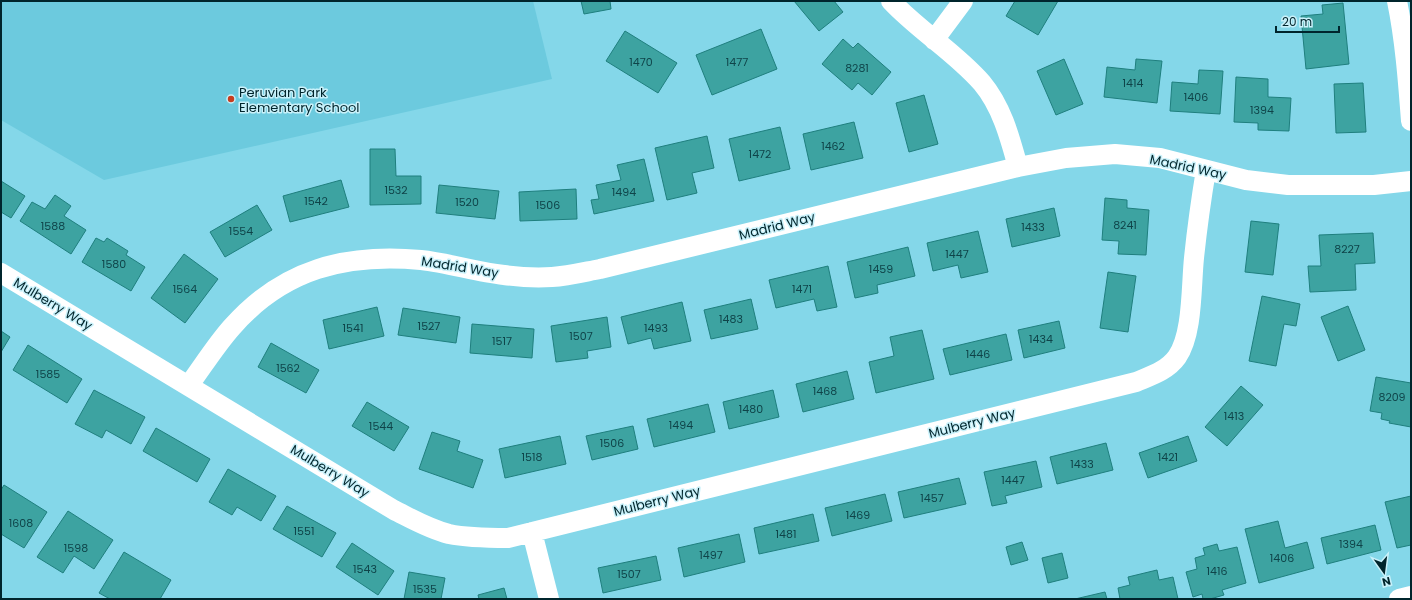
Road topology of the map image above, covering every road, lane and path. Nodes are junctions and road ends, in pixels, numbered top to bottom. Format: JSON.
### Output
{"nodes":[{"id":1,"x":891,"y":1,"type":"edge"},
{"id":2,"x":963,"y":1,"type":"edge"},
{"id":3,"x":1397,"y":1,"type":"edge"},
{"id":4,"x":934,"y":40,"type":"junction"},
{"id":5,"x":1411,"y":121,"type":"edge"},
{"id":6,"x":1018,"y":167,"type":"junction"},
{"id":7,"x":1206,"y":170,"type":"junction"},
{"id":8,"x":1411,"y":181,"type":"edge"},
{"id":9,"x":1,"y":273,"type":"edge"},
{"id":10,"x":189,"y":385,"type":"junction"},
{"id":11,"x":532,"y":532,"type":"junction"},
{"id":12,"x":1411,"y":596,"type":"edge"},
{"id":13,"x":549,"y":599,"type":"edge"},
{"id":14,"x":1399,"y":599,"type":"edge"}],
"edges":[{"from":1,"to":4,"type":"street"},
{"from":2,"to":4,"type":"street"},
{"from":3,"to":5,"type":"street"},
{"from":4,"to":6,"type":"street"},
{"from":6,"to":7,"type":"street","name":"Madrid Way"},
{"from":6,"to":10,"type":"street","name":"Madrid Way"},
{"from":7,"to":8,"type":"street","name":"Madrid Way"},
{"from":7,"to":11,"type":"street","name":"Mulberry Way"},
{"from":9,"to":10,"type":"street","name":"Mulberry Way"},
{"from":10,"to":11,"type":"street","name":"Mulberry Way"},
{"from":11,"to":13,"type":"street"},
{"from":12,"to":14,"type":"street"}]}
